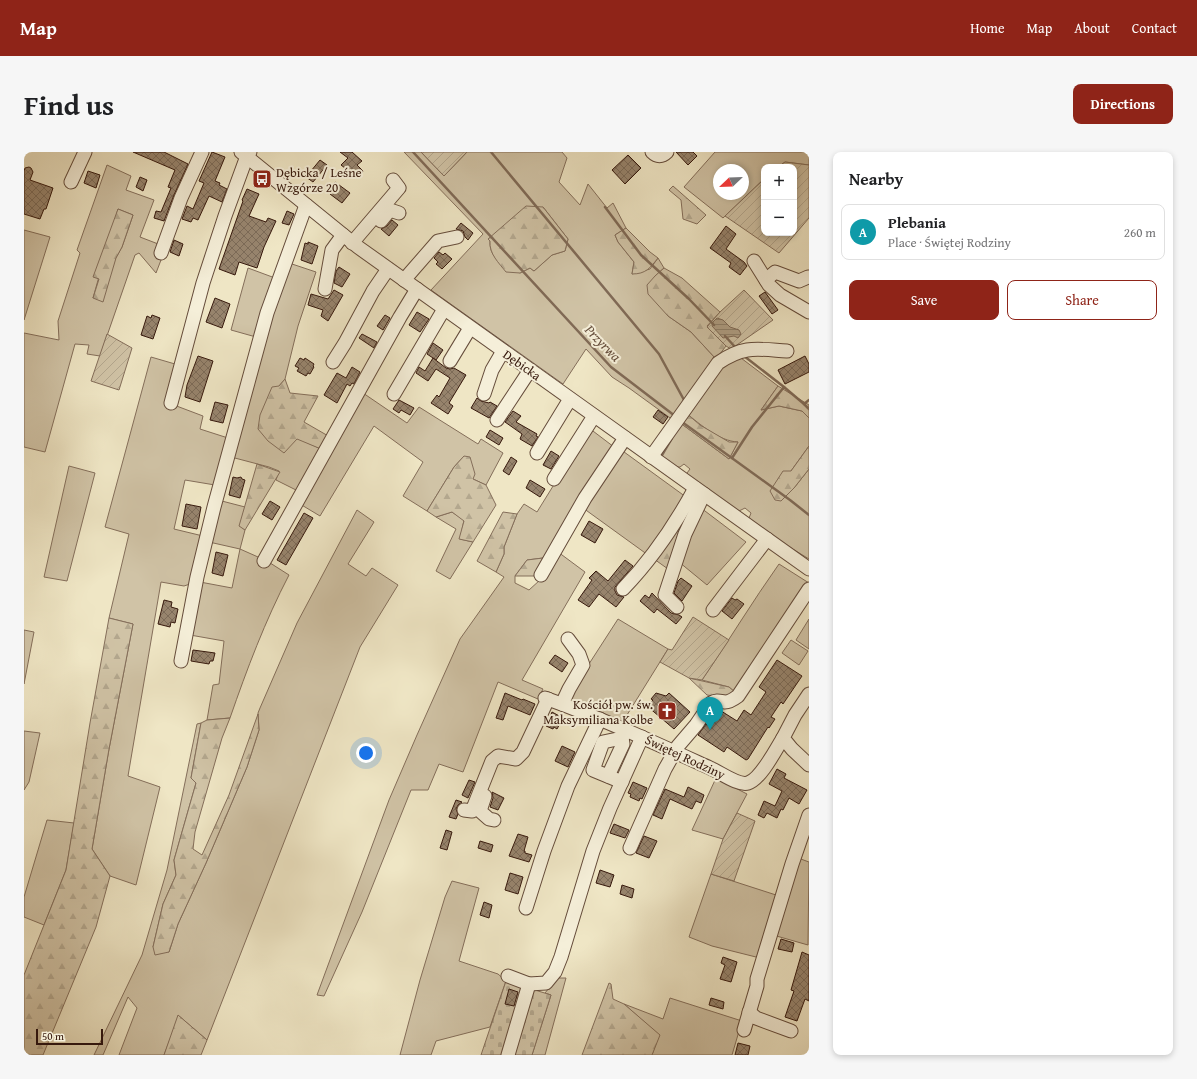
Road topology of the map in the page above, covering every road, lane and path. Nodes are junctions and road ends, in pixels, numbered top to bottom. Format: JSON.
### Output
{"nodes":[{"id":1,"x":84,"y":152,"type":"edge"},
{"id":2,"x":202,"y":152,"type":"edge"},
{"id":3,"x":652,"y":152,"type":"edge"},
{"id":4,"x":667,"y":152,"type":"edge"},
{"id":5,"x":246,"y":153,"type":"edge"},
{"id":6,"x":393,"y":180,"type":"dead end"},
{"id":7,"x":71,"y":182,"type":"dead end"},
{"id":8,"x":306,"y":205,"type":"junction"},
{"id":9,"x":399,"y":213,"type":"dead end"},
{"id":10,"x":457,"y":237,"type":"dead end"},
{"id":11,"x":351,"y":242,"type":"junction"},
{"id":12,"x":161,"y":253,"type":"dead end"},
{"id":13,"x":754,"y":261,"type":"dead end"},
{"id":14,"x":388,"y":269,"type":"junction"},
{"id":15,"x":808,"y":277,"type":"edge"},
{"id":16,"x":404,"y":280,"type":"junction"},
{"id":17,"x":766,"y":280,"type":"junction"},
{"id":18,"x":325,"y":289,"type":"dead end"},
{"id":19,"x":416,"y":289,"type":"junction"},
{"id":20,"x":444,"y":309,"type":"junction"},
{"id":21,"x":809,"y":312,"type":"edge"},
{"id":22,"x":470,"y":328,"type":"junction"},
{"id":23,"x":503,"y":351,"type":"junction"},
{"id":24,"x":787,"y":351,"type":"dead end"},
{"id":25,"x":450,"y":361,"type":"dead end"},
{"id":26,"x":333,"y":362,"type":"dead end"},
{"id":27,"x":530,"y":370,"type":"junction"},
{"id":28,"x":394,"y":394,"type":"dead end"},
{"id":29,"x":484,"y":394,"type":"dead end"},
{"id":30,"x":570,"y":399,"type":"junction"},
{"id":31,"x":171,"y":403,"type":"dead end"},
{"id":32,"x":594,"y":416,"type":"junction"},
{"id":33,"x":497,"y":420,"type":"dead end"},
{"id":34,"x":625,"y":438,"type":"junction"},
{"id":35,"x":537,"y":453,"type":"dead end"},
{"id":36,"x":651,"y":457,"type":"junction"},
{"id":37,"x":554,"y":479,"type":"dead end"},
{"id":38,"x":699,"y":491,"type":"junction"},
{"id":39,"x":767,"y":539,"type":"junction"},
{"id":40,"x":264,"y":561,"type":"dead end"},
{"id":41,"x":809,"y":569,"type":"edge"},
{"id":42,"x":541,"y":575,"type":"dead end"},
{"id":43,"x":623,"y":589,"type":"dead end"},
{"id":44,"x":809,"y":589,"type":"edge"},
{"id":45,"x":677,"y":607,"type":"dead end"},
{"id":46,"x":713,"y":610,"type":"dead end"},
{"id":47,"x":568,"y":639,"type":"dead end"},
{"id":48,"x":181,"y":661,"type":"dead end"},
{"id":49,"x":809,"y":694,"type":"edge"},
{"id":50,"x":562,"y":704,"type":"junction"},
{"id":51,"x":600,"y":719,"type":"junction"},
{"id":52,"x":624,"y":734,"type":"junction"},
{"id":53,"x":642,"y":736,"type":"junction"},
{"id":54,"x":783,"y":738,"type":"junction"},
{"id":55,"x":675,"y":752,"type":"junction"},
{"id":56,"x":502,"y":757,"type":"junction"},
{"id":57,"x":809,"y":765,"type":"edge"},
{"id":58,"x":608,"y":776,"type":"junction"},
{"id":59,"x":622,"y":782,"type":"junction"},
{"id":60,"x":464,"y":810,"type":"dead end"},
{"id":61,"x":809,"y":815,"type":"edge"},
{"id":62,"x":494,"y":820,"type":"dead end"},
{"id":63,"x":630,"y":848,"type":"dead end"},
{"id":64,"x":526,"y":908,"type":"dead end"},
{"id":65,"x":508,"y":976,"type":"dead end"},
{"id":66,"x":529,"y":984,"type":"junction"},
{"id":67,"x":749,"y":1012,"type":"junction"},
{"id":68,"x":744,"y":1030,"type":"dead end"},
{"id":69,"x":791,"y":1031,"type":"dead end"},
{"id":70,"x":508,"y":1055,"type":"edge"}],
"edges":[{"from":1,"to":7,"type":"street"},
{"from":2,"to":12,"type":"street"},
{"from":3,"to":4,"type":"street"},
{"from":5,"to":8,"type":"street","name":"Dębicka"},
{"from":5,"to":31,"type":"street"},
{"from":6,"to":11,"type":"street"},
{"from":8,"to":11,"type":"street","name":"Dębicka"},
{"from":8,"to":48,"type":"street"},
{"from":9,"to":11,"type":"street"},
{"from":10,"to":16,"type":"street"},
{"from":11,"to":14,"type":"street","name":"Dębicka"},
{"from":11,"to":18,"type":"street"},
{"from":13,"to":17,"type":"street"},
{"from":14,"to":16,"type":"street","name":"Dębicka"},
{"from":14,"to":26,"type":"street"},
{"from":15,"to":17,"type":"street"},
{"from":16,"to":19,"type":"street","name":"Dębicka"},
{"from":17,"to":21,"type":"street"},
{"from":19,"to":20,"type":"street","name":"Dębicka"},
{"from":19,"to":40,"type":"street"},
{"from":20,"to":22,"type":"street","name":"Dębicka"},
{"from":20,"to":28,"type":"street"},
{"from":22,"to":23,"type":"street","name":"Dębicka"},
{"from":22,"to":25,"type":"street"},
{"from":23,"to":27,"type":"street","name":"Dębicka"},
{"from":23,"to":29,"type":"street"},
{"from":24,"to":36,"type":"street"},
{"from":27,"to":30,"type":"street","name":"Dębicka"},
{"from":27,"to":33,"type":"street"},
{"from":30,"to":32,"type":"street","name":"Dębicka"},
{"from":30,"to":35,"type":"street"},
{"from":32,"to":34,"type":"street","name":"Dębicka"},
{"from":32,"to":37,"type":"street"},
{"from":34,"to":36,"type":"street","name":"Dębicka"},
{"from":34,"to":42,"type":"street"},
{"from":36,"to":38,"type":"street","name":"Dębicka"},
{"from":38,"to":39,"type":"street","name":"Dębicka"},
{"from":38,"to":43,"type":"street"},
{"from":38,"to":45,"type":"street"},
{"from":39,"to":41,"type":"street","name":"Dębicka"},
{"from":39,"to":46,"type":"street"},
{"from":44,"to":55,"type":"street"},
{"from":47,"to":50,"type":"street"},
{"from":49,"to":54,"type":"street","name":"Świętej Rodziny"},
{"from":50,"to":51,"type":"street","name":"Świętej Rodziny"},
{"from":50,"to":56,"type":"street","name":"Świętej Rodziny"},
{"from":51,"to":52,"type":"street","name":"Świętej Rodziny"},
{"from":51,"to":64,"type":"street"},
{"from":52,"to":53,"type":"street","name":"Świętej Rodziny"},
{"from":52,"to":58,"type":"street"},
{"from":52,"to":58,"type":"street"},
{"from":53,"to":55,"type":"street","name":"Świętej Rodziny"},
{"from":53,"to":59,"type":"street"},
{"from":54,"to":55,"type":"street","name":"Świętej Rodziny"},
{"from":54,"to":57,"type":"street"},
{"from":55,"to":63,"type":"street"},
{"from":56,"to":60,"type":"street"},
{"from":56,"to":62,"type":"street"},
{"from":58,"to":59,"type":"street"},
{"from":59,"to":66,"type":"street"},
{"from":61,"to":67,"type":"street"},
{"from":65,"to":66,"type":"street"},
{"from":66,"to":70,"type":"street"},
{"from":67,"to":68,"type":"street"},
{"from":67,"to":69,"type":"street"}]}
